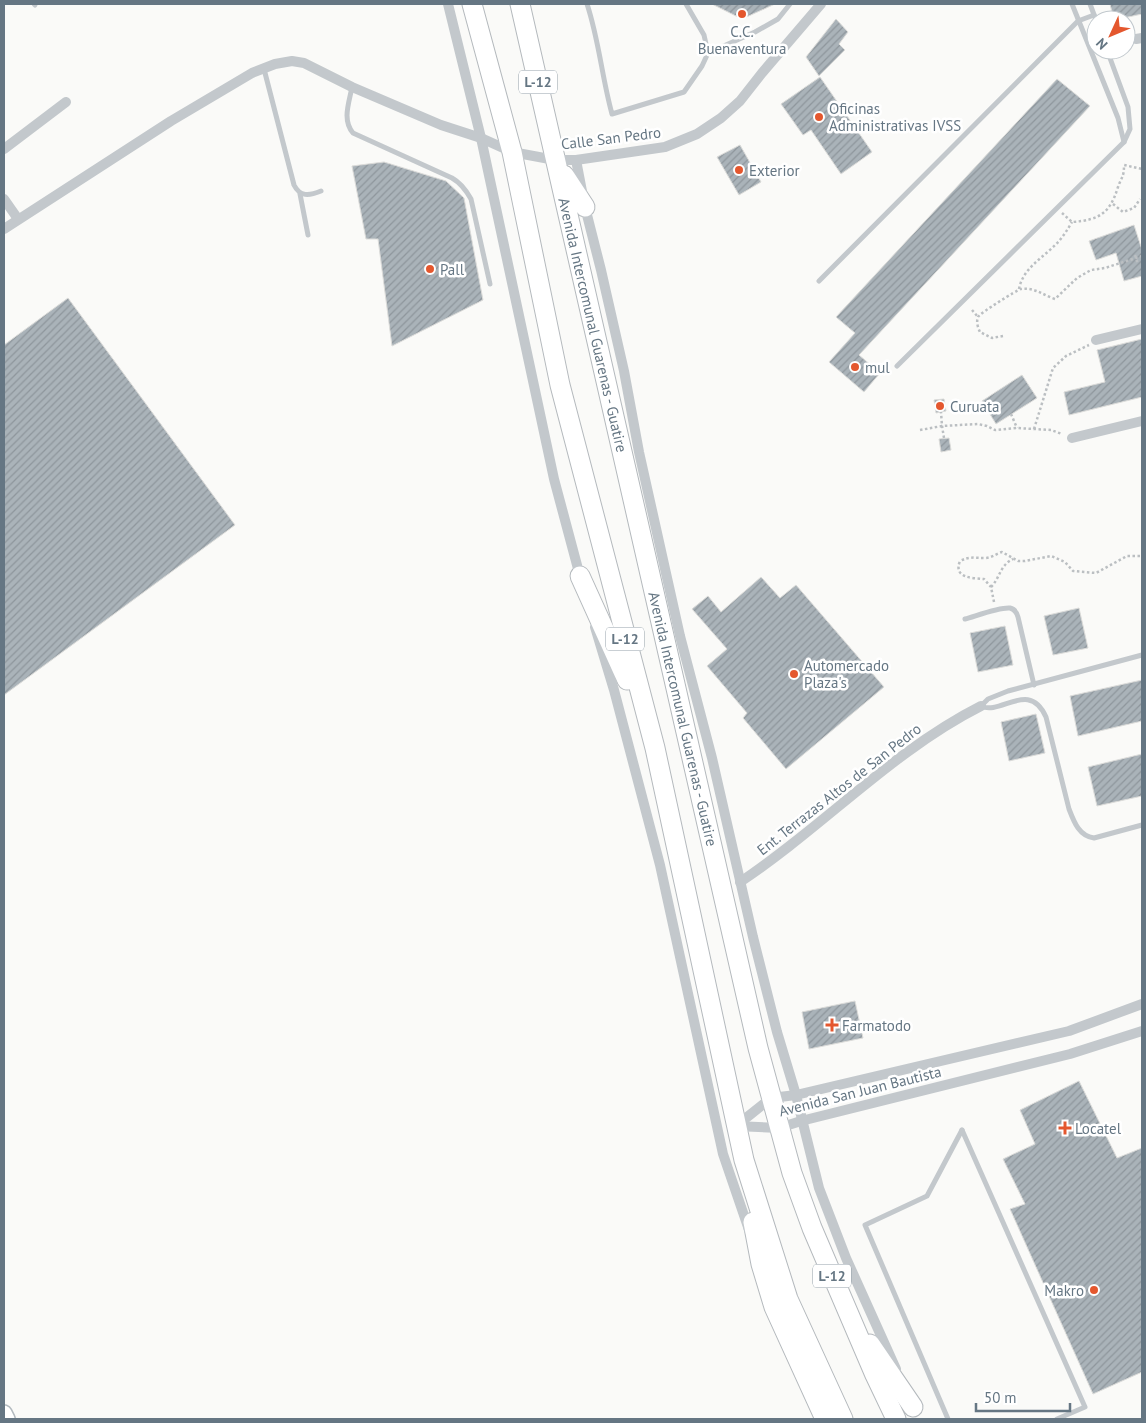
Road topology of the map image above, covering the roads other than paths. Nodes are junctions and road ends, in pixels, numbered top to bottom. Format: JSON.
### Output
{"nodes":[{"id":1,"x":448,"y":4,"type":"edge"},
{"id":2,"x":472,"y":4,"type":"edge"},
{"id":3,"x":520,"y":4,"type":"edge"},
{"id":4,"x":587,"y":4,"type":"edge"},
{"id":5,"x":686,"y":4,"type":"edge"},
{"id":6,"x":790,"y":4,"type":"edge"},
{"id":7,"x":821,"y":4,"type":"edge"},
{"id":8,"x":1072,"y":4,"type":"edge"},
{"id":9,"x":1086,"y":19,"type":"edge"},
{"id":10,"x":1078,"y":21,"type":"junction"},
{"id":11,"x":708,"y":53,"type":"junction"},
{"id":12,"x":1111,"y":60,"type":"edge"},
{"id":13,"x":264,"y":69,"type":"junction"},
{"id":14,"x":352,"y":87,"type":"junction"},
{"id":15,"x":66,"y":102,"type":"dead end"},
{"id":16,"x":481,"y":138,"type":"junction"},
{"id":17,"x":1124,"y":142,"type":"junction"},
{"id":18,"x":4,"y":149,"type":"edge"},
{"id":19,"x":512,"y":152,"type":"junction"},
{"id":20,"x":555,"y":160,"type":"junction"},
{"id":21,"x":576,"y":160,"type":"junction"},
{"id":22,"x":321,"y":191,"type":"dead end"},
{"id":23,"x":300,"y":194,"type":"junction"},
{"id":24,"x":4,"y":199,"type":"edge"},
{"id":25,"x":585,"y":207,"type":"junction"},
{"id":26,"x":18,"y":219,"type":"junction"},
{"id":27,"x":4,"y":229,"type":"edge"},
{"id":28,"x":308,"y":235,"type":"dead end"},
{"id":29,"x":819,"y":281,"type":"dead end"},
{"id":30,"x":490,"y":284,"type":"dead end"},
{"id":31,"x":1142,"y":329,"type":"edge"},
{"id":32,"x":1096,"y":340,"type":"road end"},
{"id":33,"x":897,"y":366,"type":"dead end"},
{"id":34,"x":1142,"y":421,"type":"edge"},
{"id":35,"x":1072,"y":438,"type":"road end"},
{"id":36,"x":580,"y":576,"type":"junction"},
{"id":37,"x":965,"y":619,"type":"dead end"},
{"id":38,"x":1142,"y":655,"type":"edge"},
{"id":39,"x":1034,"y":685,"type":"junction"},
{"id":40,"x":981,"y":706,"type":"junction"},
{"id":41,"x":655,"y":748,"type":"junction"},
{"id":42,"x":1142,"y":825,"type":"edge"},
{"id":43,"x":740,"y":882,"type":"junction"},
{"id":44,"x":1142,"y":1004,"type":"edge"},
{"id":45,"x":1142,"y":1031,"type":"edge"},
{"id":46,"x":796,"y":1095,"type":"junction"},
{"id":47,"x":771,"y":1098,"type":"junction"},
{"id":48,"x":801,"y":1121,"type":"junction"},
{"id":49,"x":736,"y":1126,"type":"junction"},
{"id":50,"x":779,"y":1128,"type":"junction"},
{"id":51,"x":744,"y":1160,"type":"junction"},
{"id":52,"x":761,"y":1264,"type":"junction"},
{"id":53,"x":843,"y":1304,"type":"junction"},
{"id":54,"x":4,"y":1413,"type":"edge"},
{"id":55,"x":916,"y":1413,"type":"edge"},
{"id":56,"x":7,"y":1419,"type":"edge"},
{"id":57,"x":825,"y":1419,"type":"edge"},
{"id":58,"x":843,"y":1419,"type":"edge"},
{"id":59,"x":896,"y":1419,"type":"edge"},
{"id":60,"x":948,"y":1419,"type":"edge"},
{"id":61,"x":1057,"y":1419,"type":"edge"}],
"edges":[{"from":1,"to":16,"type":"street","number":"L-12"},
{"from":2,"to":19,"type":"highway","number":"L-12"},
{"from":3,"to":20,"type":"highway","name":"Avenida Intercomunal Guarenas - Guatire","number":"L-12"},
{"from":4,"to":11,"type":"lane"},
{"from":5,"to":11,"type":"lane"},
{"from":6,"to":11,"type":"lane"},
{"from":7,"to":21,"type":"street","name":"Calle San Pedro"},
{"from":8,"to":10,"type":"lane"},
{"from":9,"to":10,"type":"lane"},
{"from":10,"to":17,"type":"lane"},
{"from":10,"to":29,"type":"lane"},
{"from":12,"to":17,"type":"lane"},
{"from":13,"to":14,"type":"street","name":"Calle San Pedro"},
{"from":13,"to":23,"type":"lane"},
{"from":13,"to":26,"type":"street","name":"Calle San Pedro"},
{"from":14,"to":16,"type":"street","name":"Calle San Pedro"},
{"from":14,"to":30,"type":"lane"},
{"from":15,"to":18,"type":"street"},
{"from":16,"to":19,"type":"street","name":"Calle San Pedro"},
{"from":16,"to":36,"type":"street","number":"L-12"},
{"from":17,"to":33,"type":"lane"},
{"from":19,"to":20,"type":"street","name":"Calle San Pedro"},
{"from":19,"to":41,"type":"highway","number":"L-12"},
{"from":20,"to":21,"type":"street","name":"Calle San Pedro"},
{"from":20,"to":25,"type":"highway"},
{"from":20,"to":47,"type":"highway","name":"Avenida Intercomunal Guarenas - Guatire","number":"L-12"},
{"from":21,"to":25,"type":"street","name":"Avenida Intercomunal Guarenas - Guatire","number":"L-12"},
{"from":22,"to":23,"type":"lane"},
{"from":23,"to":28,"type":"lane"},
{"from":24,"to":26,"type":"street"},
{"from":25,"to":43,"type":"street","name":"Avenida Intercomunal Guarenas - Guatire","number":"L-12"},
{"from":26,"to":27,"type":"street","name":"Calle San Pedro"},
{"from":31,"to":32,"type":"street"},
{"from":34,"to":35,"type":"street"},
{"from":36,"to":41,"type":"highway"},
{"from":36,"to":52,"type":"street","number":"L-12"},
{"from":37,"to":39,"type":"lane"},
{"from":38,"to":39,"type":"lane"},
{"from":39,"to":40,"type":"lane"},
{"from":40,"to":42,"type":"lane"},
{"from":40,"to":43,"type":"street","name":"Ent. Terrazas Altos de San Pedro"},
{"from":41,"to":49,"type":"highway","number":"L-12"},
{"from":43,"to":46,"type":"street","name":"Avenida Intercomunal Guarenas - Guatire","number":"L-12"},
{"from":44,"to":46,"type":"street","name":"Avenida San Juan Bautista"},
{"from":45,"to":48,"type":"street","name":"Avenida San Juan Bautista"},
{"from":46,"to":47,"type":"street","name":"Avenida San Juan Bautista"},
{"from":46,"to":48,"type":"street","name":"Avenida Intercomunal Guarenas - Guatire","number":"L-12"},
{"from":47,"to":49,"type":"street","name":"Avenida San Juan Bautista"},
{"from":47,"to":50,"type":"highway","name":"Avenida Intercomunal Guarenas - Guatire","number":"L-12"},
{"from":48,"to":50,"type":"street","name":"Avenida San Juan Bautista"},
{"from":48,"to":55,"type":"street","name":"Avenida Intercomunal Guarenas - Guatire","number":"L-12"},
{"from":49,"to":50,"type":"street","name":"Avenida San Juan Bautista"},
{"from":49,"to":51,"type":"highway","number":"L-12"},
{"from":50,"to":53,"type":"highway","name":"Avenida Intercomunal Guarenas - Guatire","number":"L-12"},
{"from":51,"to":52,"type":"highway"},
{"from":51,"to":58,"type":"highway","number":"L-12"},
{"from":52,"to":57,"type":"highway"},
{"from":53,"to":55,"type":"highway"},
{"from":53,"to":59,"type":"highway","name":"Avenida Intercomunal Guarenas - Guatire","number":"L-12"},
{"from":54,"to":56,"type":"main road"},
{"from":60,"to":61,"type":"lane"}]}
